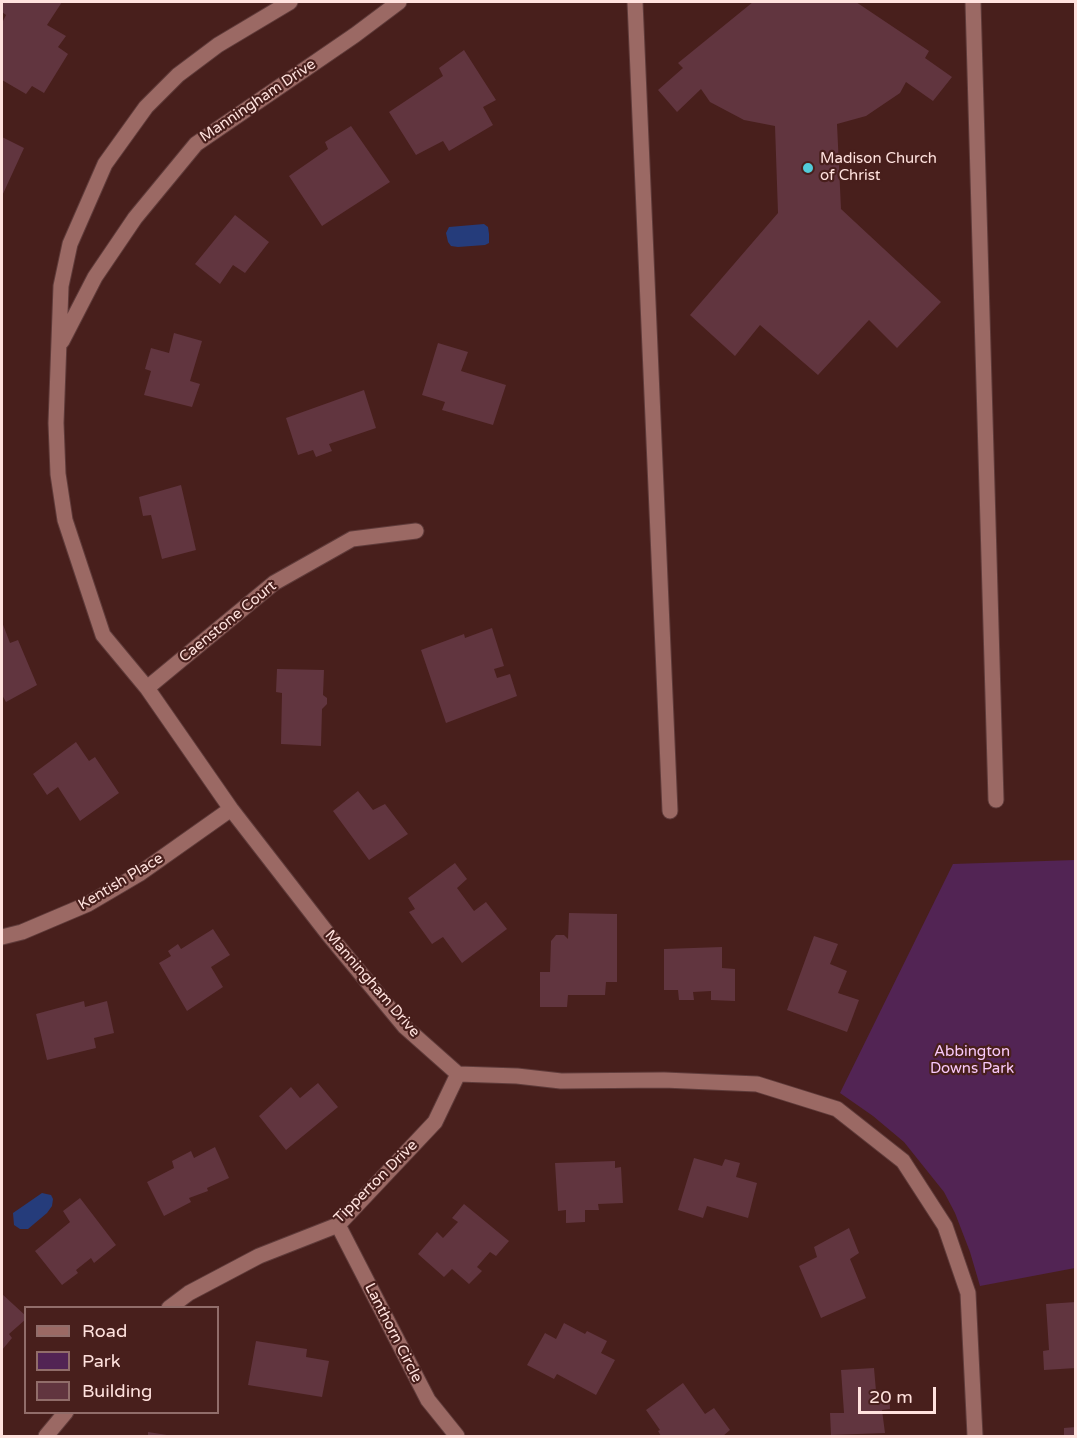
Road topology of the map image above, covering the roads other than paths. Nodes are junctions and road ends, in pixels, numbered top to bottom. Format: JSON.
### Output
{"nodes":[{"id":1,"x":290,"y":2,"type":"edge"},
{"id":2,"x":399,"y":2,"type":"edge"},
{"id":3,"x":635,"y":2,"type":"edge"},
{"id":4,"x":973,"y":2,"type":"edge"},
{"id":5,"x":61,"y":343,"type":"junction"},
{"id":6,"x":416,"y":531,"type":"dead end"},
{"id":7,"x":147,"y":688,"type":"junction"},
{"id":8,"x":996,"y":800,"type":"dead end"},
{"id":9,"x":231,"y":809,"type":"junction"},
{"id":10,"x":670,"y":811,"type":"dead end"},
{"id":11,"x":2,"y":937,"type":"edge"},
{"id":12,"x":458,"y":1074,"type":"junction"},
{"id":13,"x":338,"y":1225,"type":"junction"},
{"id":14,"x":172,"y":1306,"type":"edge"},
{"id":15,"x":65,"y":1414,"type":"edge"},
{"id":16,"x":46,"y":1437,"type":"edge"},
{"id":17,"x":457,"y":1437,"type":"edge"},
{"id":18,"x":975,"y":1437,"type":"edge"}],
"edges":[{"from":1,"to":5,"type":"street","name":"Manningham Drive"},
{"from":2,"to":5,"type":"street","name":"Manningham Drive"},
{"from":3,"to":10,"type":"street"},
{"from":4,"to":8,"type":"street"},
{"from":5,"to":7,"type":"street","name":"Manningham Drive"},
{"from":6,"to":7,"type":"street","name":"Caenstone Court"},
{"from":7,"to":9,"type":"street","name":"Manningham Drive"},
{"from":9,"to":11,"type":"street","name":"Kentish Place"},
{"from":9,"to":12,"type":"street","name":"Manningham Drive"},
{"from":12,"to":13,"type":"street","name":"Tipperton Drive"},
{"from":12,"to":18,"type":"street"},
{"from":13,"to":14,"type":"street","name":"Tipperton Drive"},
{"from":13,"to":17,"type":"street","name":"Lanthorn Circle"},
{"from":15,"to":16,"type":"street"}]}
